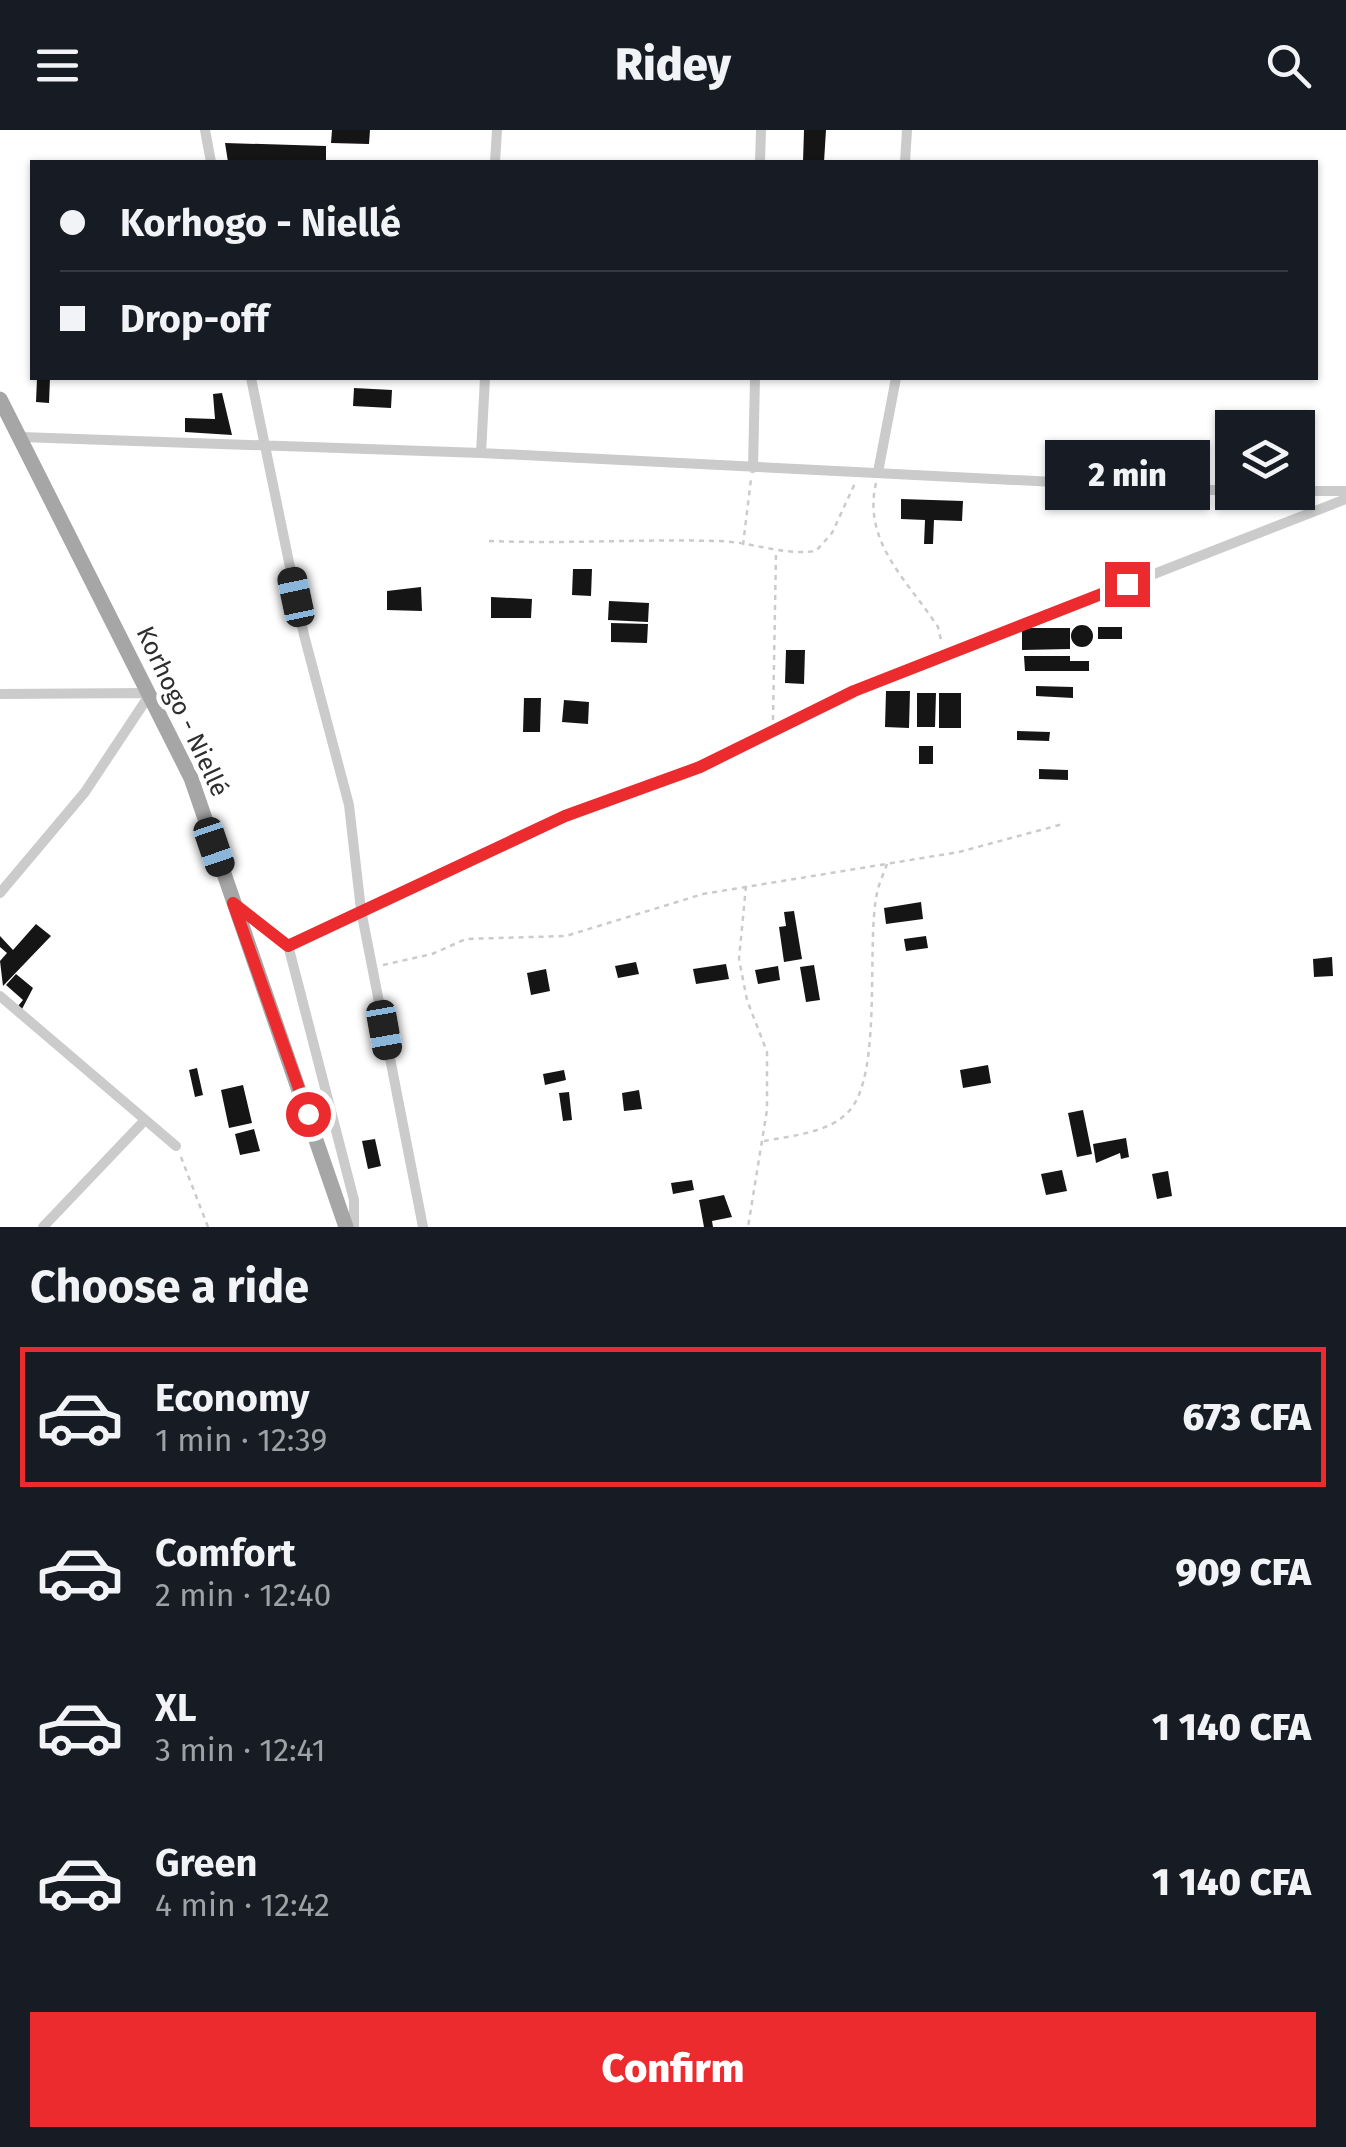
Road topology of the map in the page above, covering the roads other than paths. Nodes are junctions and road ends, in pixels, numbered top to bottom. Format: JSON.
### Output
{"nodes":[{"id":1,"x":205,"y":130,"type":"edge"},
{"id":2,"x":496,"y":130,"type":"edge"},
{"id":3,"x":761,"y":130,"type":"edge"},
{"id":4,"x":907,"y":130,"type":"edge"},
{"id":5,"x":211,"y":160,"type":"edge"},
{"id":6,"x":495,"y":160,"type":"edge"},
{"id":7,"x":760,"y":160,"type":"edge"},
{"id":8,"x":905,"y":160,"type":"edge"},
{"id":9,"x":251,"y":380,"type":"edge"},
{"id":10,"x":485,"y":380,"type":"edge"},
{"id":11,"x":755,"y":380,"type":"edge"},
{"id":12,"x":896,"y":380,"type":"edge"},
{"id":13,"x":0,"y":399,"type":"edge"},
{"id":14,"x":21,"y":437,"type":"junction"},
{"id":15,"x":264,"y":446,"type":"junction"},
{"id":16,"x":481,"y":453,"type":"junction"},
{"id":17,"x":753,"y":468,"type":"junction"},
{"id":18,"x":878,"y":472,"type":"junction"},
{"id":19,"x":1215,"y":490,"type":"edge"},
{"id":20,"x":1315,"y":492,"type":"edge"},
{"id":21,"x":1346,"y":495,"type":"edge"},
{"id":22,"x":150,"y":693,"type":"junction"},
{"id":23,"x":0,"y":694,"type":"edge"},
{"id":24,"x":0,"y":893,"type":"edge"},
{"id":25,"x":233,"y":903,"type":"junction"},
{"id":26,"x":361,"y":910,"type":"junction"},
{"id":27,"x":288,"y":946,"type":"junction"},
{"id":28,"x":0,"y":996,"type":"edge"},
{"id":29,"x":144,"y":1120,"type":"junction"},
{"id":30,"x":176,"y":1146,"type":"road end"},
{"id":31,"x":43,"y":1227,"type":"edge"},
{"id":32,"x":346,"y":1227,"type":"edge"},
{"id":33,"x":354,"y":1227,"type":"edge"},
{"id":34,"x":423,"y":1227,"type":"edge"}],
"edges":[{"from":1,"to":5,"type":"street"},
{"from":2,"to":6,"type":"street"},
{"from":3,"to":7,"type":"street"},
{"from":4,"to":8,"type":"street"},
{"from":9,"to":15,"type":"street"},
{"from":10,"to":16,"type":"street"},
{"from":11,"to":17,"type":"street"},
{"from":12,"to":18,"type":"street"},
{"from":13,"to":14,"type":"main road","name":"Korhogo - Niellé"},
{"from":14,"to":15,"type":"street"},
{"from":14,"to":22,"type":"main road","name":"Korhogo - Niellé"},
{"from":15,"to":16,"type":"street"},
{"from":15,"to":26,"type":"street"},
{"from":16,"to":17,"type":"street"},
{"from":17,"to":18,"type":"street"},
{"from":18,"to":19,"type":"street"},
{"from":20,"to":21,"type":"street"},
{"from":21,"to":26,"type":"street"},
{"from":22,"to":23,"type":"street"},
{"from":22,"to":24,"type":"street"},
{"from":22,"to":25,"type":"main road","name":"Korhogo - Niellé"},
{"from":25,"to":27,"type":"street"},
{"from":25,"to":32,"type":"main road","name":"Korhogo - Niellé"},
{"from":26,"to":27,"type":"street"},
{"from":26,"to":34,"type":"street"},
{"from":27,"to":33,"type":"street"},
{"from":28,"to":29,"type":"street"},
{"from":29,"to":30,"type":"street"},
{"from":29,"to":31,"type":"street"}]}
